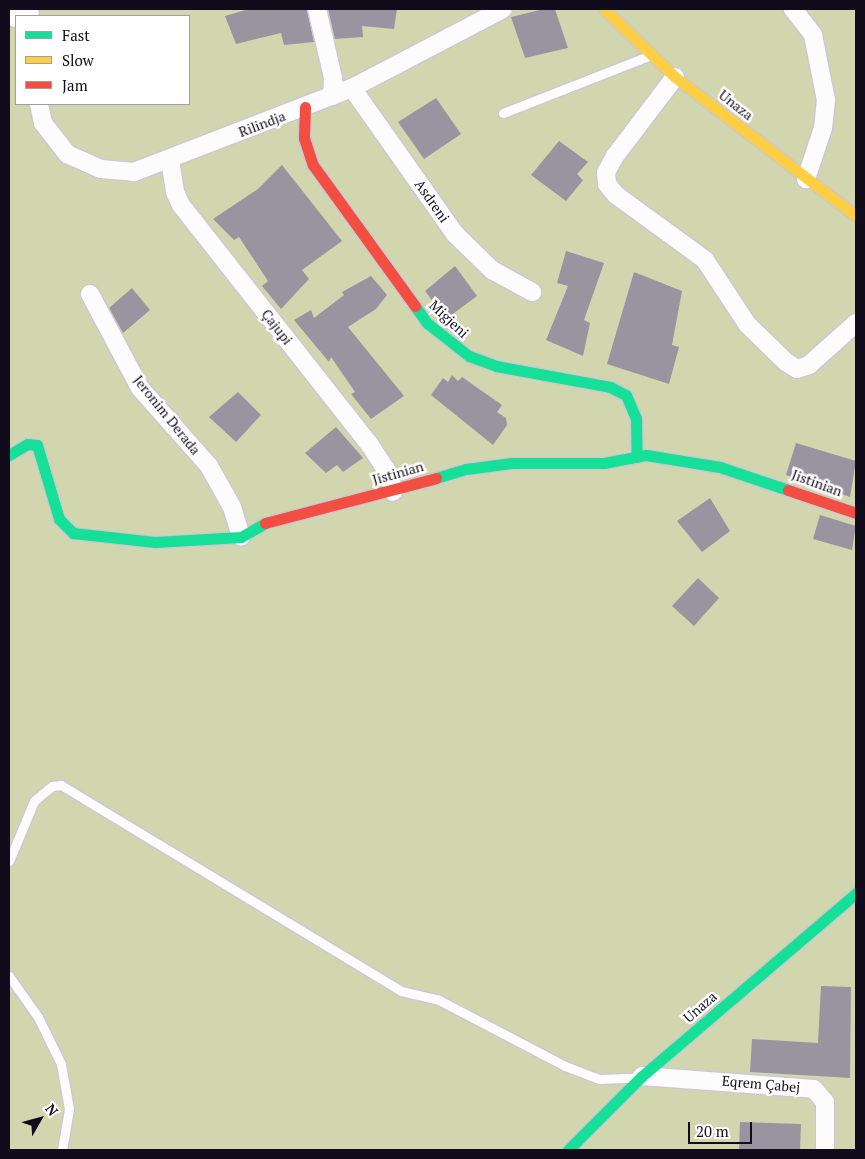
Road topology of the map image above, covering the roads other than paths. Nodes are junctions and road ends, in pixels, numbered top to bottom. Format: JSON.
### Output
{"nodes":[{"id":1,"x":317,"y":9,"type":"edge"},
{"id":2,"x":503,"y":9,"type":"edge"},
{"id":3,"x":793,"y":9,"type":"edge"},
{"id":4,"x":611,"y":13,"type":"edge"},
{"id":5,"x":651,"y":55,"type":"junction"},
{"id":6,"x":675,"y":76,"type":"junction"},
{"id":7,"x":352,"y":88,"type":"junction"},
{"id":8,"x":332,"y":96,"type":"junction"},
{"id":9,"x":39,"y":105,"type":"edge"},
{"id":10,"x":305,"y":107,"type":"junction"},
{"id":11,"x":503,"y":113,"type":"dead end"},
{"id":12,"x":170,"y":160,"type":"junction"},
{"id":13,"x":806,"y":179,"type":"junction"},
{"id":14,"x":856,"y":216,"type":"edge"},
{"id":15,"x":532,"y":292,"type":"dead end"},
{"id":16,"x":90,"y":294,"type":"dead end"},
{"id":17,"x":856,"y":323,"type":"edge"},
{"id":18,"x":9,"y":455,"type":"edge"},
{"id":19,"x":637,"y":457,"type":"junction"},
{"id":20,"x":393,"y":492,"type":"junction"},
{"id":21,"x":856,"y":513,"type":"edge"},
{"id":22,"x":241,"y":537,"type":"junction"},
{"id":23,"x":9,"y":861,"type":"edge"},
{"id":24,"x":856,"y":892,"type":"edge"},
{"id":25,"x":9,"y":976,"type":"edge"},
{"id":26,"x":642,"y":1076,"type":"junction"},
{"id":27,"x":62,"y":1150,"type":"edge"},
{"id":28,"x":568,"y":1150,"type":"edge"},
{"id":29,"x":825,"y":1150,"type":"edge"}],
"edges":[{"from":1,"to":8,"type":"street"},
{"from":2,"to":7,"type":"street","name":"Rilindja"},
{"from":3,"to":13,"type":"street"},
{"from":4,"to":5,"type":"street","name":"Unaza"},
{"from":5,"to":6,"type":"street","name":"Unaza"},
{"from":5,"to":11,"type":"lane"},
{"from":6,"to":13,"type":"street","name":"Unaza"},
{"from":6,"to":17,"type":"street"},
{"from":7,"to":8,"type":"street","name":"Rilindja"},
{"from":7,"to":15,"type":"street","name":"Asdreni"},
{"from":8,"to":10,"type":"street","name":"Rilindja"},
{"from":9,"to":12,"type":"street","name":"Rilindja"},
{"from":10,"to":12,"type":"street","name":"Rilindja"},
{"from":10,"to":19,"type":"street","name":"Migjeni"},
{"from":12,"to":20,"type":"street","name":"Çajupi"},
{"from":13,"to":14,"type":"street","name":"Unaza"},
{"from":16,"to":22,"type":"street","name":"Jeronim Derada"},
{"from":18,"to":22,"type":"street","name":"Jistinian"},
{"from":19,"to":20,"type":"street","name":"Jistinian"},
{"from":19,"to":21,"type":"street","name":"Jistinian"},
{"from":20,"to":22,"type":"street","name":"Jistinian"},
{"from":23,"to":26,"type":"lane"},
{"from":24,"to":26,"type":"street","name":"Unaza"},
{"from":25,"to":27,"type":"lane"},
{"from":26,"to":28,"type":"street","name":"Unaza"},
{"from":26,"to":29,"type":"street","name":"Eqrem Çabej"}]}
